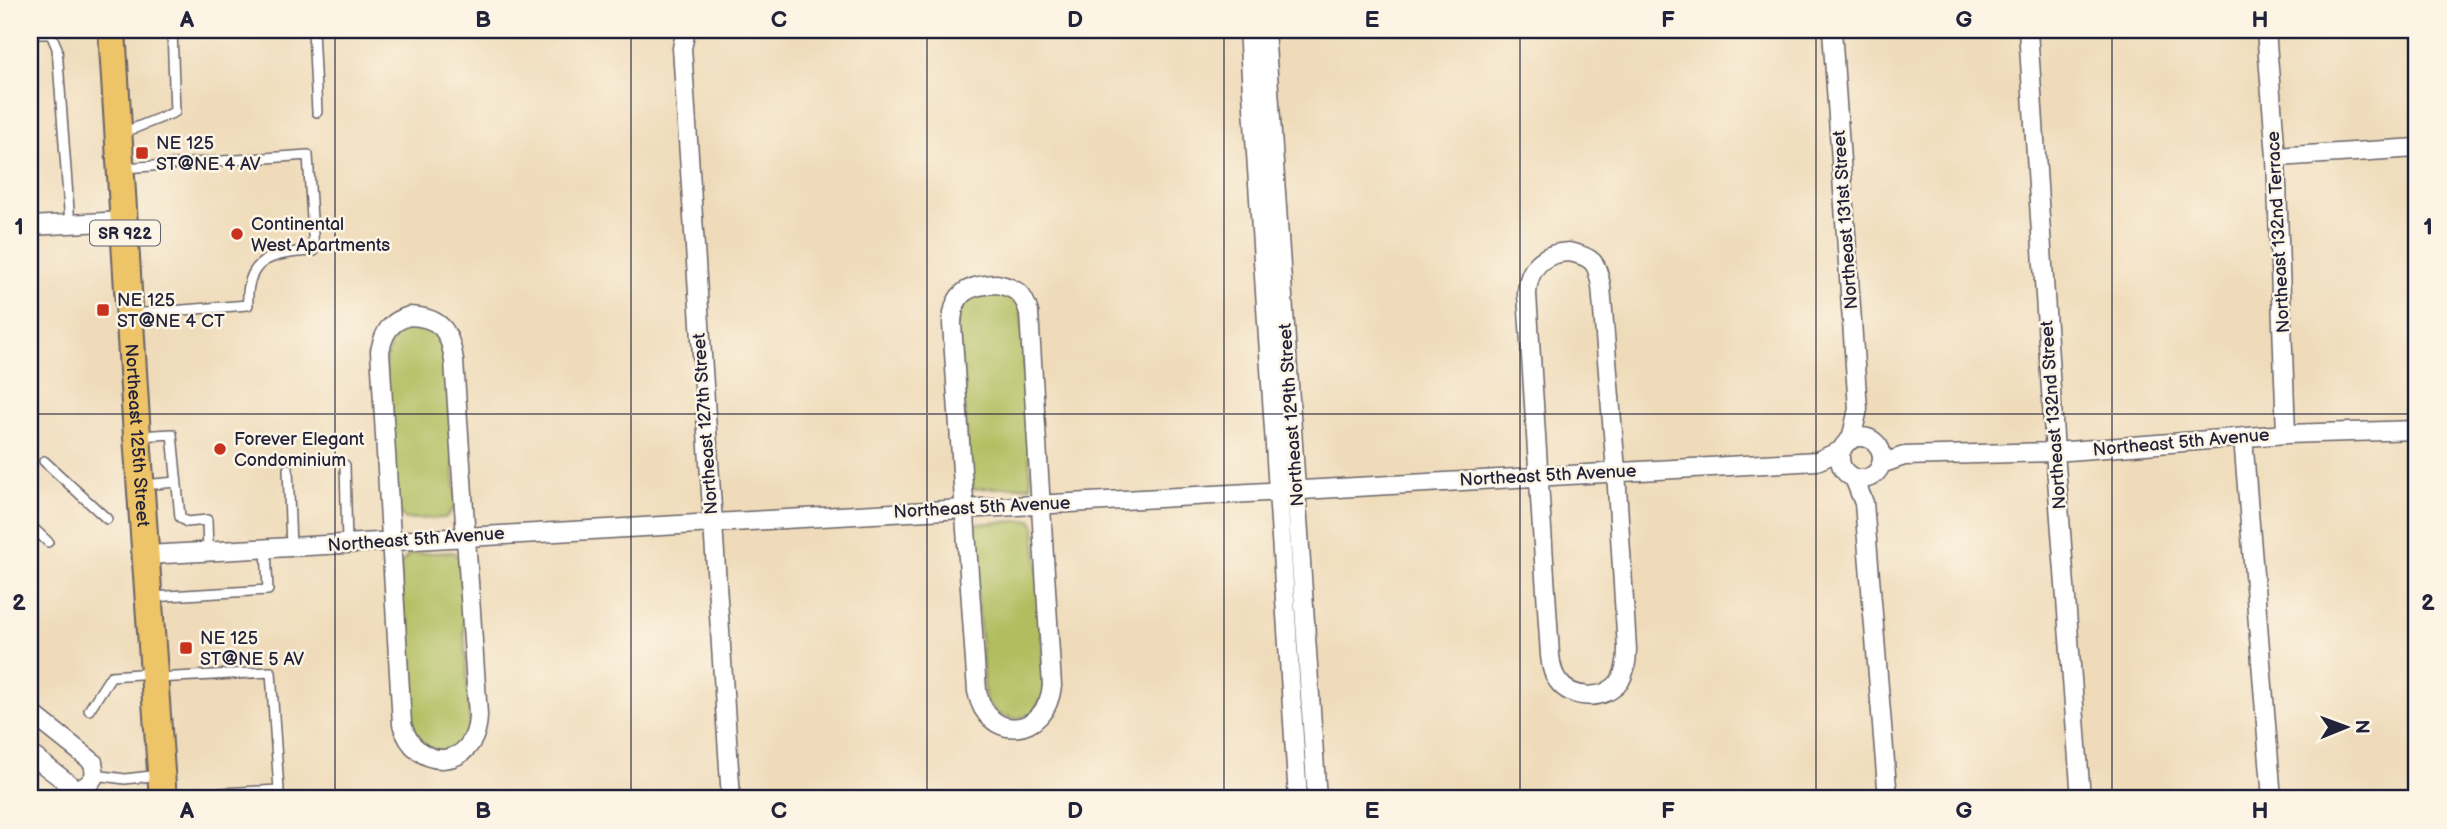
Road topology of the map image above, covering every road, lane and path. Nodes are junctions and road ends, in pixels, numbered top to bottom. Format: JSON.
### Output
{"nodes":[{"id":1,"x":112,"y":30,"type":"edge"},
{"id":2,"x":172,"y":30,"type":"edge"},
{"id":3,"x":313,"y":30,"type":"edge"},
{"id":4,"x":673,"y":30,"type":"edge"},
{"id":5,"x":686,"y":30,"type":"edge"},
{"id":6,"x":1248,"y":30,"type":"edge"},
{"id":7,"x":1265,"y":30,"type":"edge"},
{"id":8,"x":1832,"y":30,"type":"edge"},
{"id":9,"x":2028,"y":30,"type":"edge"},
{"id":10,"x":2266,"y":30,"type":"edge"},
{"id":11,"x":30,"y":34,"type":"edge"},
{"id":12,"x":682,"y":48,"type":"junction"},
{"id":13,"x":317,"y":112,"type":"dead end"},
{"id":14,"x":118,"y":135,"type":"junction"},
{"id":15,"x":2417,"y":148,"type":"edge"},
{"id":16,"x":2276,"y":157,"type":"junction"},
{"id":17,"x":121,"y":168,"type":"junction"},
{"id":18,"x":124,"y":221,"type":"junction"},
{"id":19,"x":70,"y":224,"type":"junction"},
{"id":20,"x":30,"y":226,"type":"edge"},
{"id":21,"x":129,"y":314,"type":"junction"},
{"id":22,"x":1858,"y":410,"type":"junction"},
{"id":23,"x":2417,"y":430,"type":"edge"},
{"id":24,"x":2286,"y":434,"type":"junction"},
{"id":25,"x":137,"y":436,"type":"junction"},
{"id":26,"x":2242,"y":437,"type":"junction"},
{"id":27,"x":1846,"y":445,"type":"junction"},
{"id":28,"x":2055,"y":452,"type":"junction"},
{"id":29,"x":1876,"y":457,"type":"junction"},
{"id":30,"x":44,"y":461,"type":"dead end"},
{"id":31,"x":1817,"y":461,"type":"junction"},
{"id":32,"x":345,"y":465,"type":"dead end"},
{"id":33,"x":288,"y":469,"type":"dead end"},
{"id":34,"x":1616,"y":471,"type":"junction"},
{"id":35,"x":1849,"y":474,"type":"junction"},
{"id":36,"x":1540,"y":476,"type":"junction"},
{"id":37,"x":176,"y":482,"type":"junction"},
{"id":38,"x":141,"y":486,"type":"junction"},
{"id":39,"x":1287,"y":490,"type":"junction"},
{"id":40,"x":1041,"y":503,"type":"junction"},
{"id":41,"x":1864,"y":503,"type":"junction"},
{"id":42,"x":965,"y":508,"type":"junction"},
{"id":43,"x":107,"y":519,"type":"dead end"},
{"id":44,"x":712,"y":523,"type":"junction"},
{"id":45,"x":30,"y":526,"type":"edge"},
{"id":46,"x":466,"y":535,"type":"junction"},
{"id":47,"x":391,"y":540,"type":"junction"},
{"id":48,"x":48,"y":542,"type":"dead end"},
{"id":49,"x":347,"y":544,"type":"junction"},
{"id":50,"x":291,"y":547,"type":"junction"},
{"id":51,"x":267,"y":548,"type":"junction"},
{"id":52,"x":208,"y":551,"type":"junction"},
{"id":53,"x":147,"y":555,"type":"junction"},
{"id":54,"x":150,"y":597,"type":"junction"},
{"id":55,"x":155,"y":676,"type":"junction"},
{"id":56,"x":89,"y":710,"type":"dead end"},
{"id":57,"x":30,"y":712,"type":"edge"},
{"id":58,"x":30,"y":754,"type":"edge"},
{"id":59,"x":95,"y":775,"type":"junction"},
{"id":60,"x":163,"y":790,"type":"edge"},
{"id":61,"x":80,"y":794,"type":"edge"},
{"id":62,"x":731,"y":799,"type":"edge"},
{"id":63,"x":1298,"y":799,"type":"edge"},
{"id":64,"x":1317,"y":799,"type":"edge"},
{"id":65,"x":1888,"y":799,"type":"edge"},
{"id":66,"x":2081,"y":799,"type":"edge"},
{"id":67,"x":2272,"y":799,"type":"edge"}],
"edges":[{"from":1,"to":14,"type":"main road","name":"Northeast 125th Street","number":"SR 922"},
{"from":2,"to":14,"type":"lane"},
{"from":3,"to":13,"type":"lane"},
{"from":4,"to":12,"type":"street","name":"Northeast 127th Street"},
{"from":5,"to":12,"type":"street","name":"Northeast 127th Street"},
{"from":6,"to":39,"type":"street","name":"Northeast 129th Street"},
{"from":7,"to":39,"type":"street","name":"Northeast 129th Street"},
{"from":8,"to":22,"type":"street","name":"Northeast 131st Street"},
{"from":9,"to":28,"type":"street","name":"Northeast 132nd Street"},
{"from":10,"to":16,"type":"street","name":"Northeast 132nd Terrace"},
{"from":11,"to":19,"type":"lane"},
{"from":12,"to":44,"type":"street","name":"Northeast 127th Street"},
{"from":14,"to":17,"type":"main road","name":"Northeast 125th Street","number":"SR 922"},
{"from":15,"to":16,"type":"street"},
{"from":16,"to":24,"type":"street","name":"Northeast 132nd Terrace"},
{"from":17,"to":18,"type":"main road","name":"Northeast 125th Street","number":"SR 922"},
{"from":17,"to":21,"type":"lane"},
{"from":18,"to":19,"type":"street"},
{"from":18,"to":21,"type":"main road","name":"Northeast 125th Street","number":"SR 922"},
{"from":19,"to":20,"type":"street"},
{"from":21,"to":25,"type":"main road","name":"Northeast 125th Street","number":"SR 922"},
{"from":22,"to":27,"type":"street","name":"Northeast 131st Street"},
{"from":22,"to":29,"type":"street","name":"Northeast 131st Street"},
{"from":23,"to":24,"type":"street","name":"Northeast 5th Avenue"},
{"from":24,"to":26,"type":"street","name":"Northeast 5th Avenue"},
{"from":25,"to":37,"type":"lane"},
{"from":25,"to":38,"type":"main road","name":"Northeast 125th Street","number":"SR 922"},
{"from":26,"to":28,"type":"street","name":"Northeast 5th Avenue"},
{"from":26,"to":67,"type":"street"},
{"from":27,"to":29,"type":"street"},
{"from":27,"to":31,"type":"street","name":"Northeast 5th Avenue"},
{"from":27,"to":35,"type":"street"},
{"from":28,"to":29,"type":"street","name":"Northeast 5th Avenue"},
{"from":28,"to":66,"type":"street","name":"Northeast 132nd Street"},
{"from":29,"to":35,"type":"street"},
{"from":29,"to":41,"type":"street"},
{"from":30,"to":43,"type":"lane"},
{"from":31,"to":34,"type":"street","name":"Northeast 5th Avenue"},
{"from":31,"to":35,"type":"street","name":"Northeast 5th Avenue"},
{"from":32,"to":49,"type":"lane"},
{"from":33,"to":50,"type":"lane"},
{"from":34,"to":36,"type":"street","name":"Northeast 5th Avenue"},
{"from":34,"to":36,"type":"street"},
{"from":34,"to":36,"type":"street"},
{"from":35,"to":41,"type":"street"},
{"from":36,"to":39,"type":"street","name":"Northeast 5th Avenue"},
{"from":37,"to":38,"type":"lane"},
{"from":37,"to":52,"type":"lane"},
{"from":38,"to":53,"type":"main road","name":"Northeast 125th Street","number":"SR 922"},
{"from":39,"to":40,"type":"street","name":"Northeast 5th Avenue"},
{"from":39,"to":63,"type":"street","name":"Northeast 129th Street"},
{"from":39,"to":64,"type":"street","name":"Northeast 129th Street"},
{"from":40,"to":42,"type":"street","name":"Northeast 5th Avenue"},
{"from":40,"to":42,"type":"street"},
{"from":40,"to":42,"type":"street"},
{"from":41,"to":65,"type":"street"},
{"from":42,"to":44,"type":"street","name":"Northeast 5th Avenue"},
{"from":44,"to":46,"type":"street","name":"Northeast 5th Avenue"},
{"from":44,"to":62,"type":"street","name":"Northeast 127th Street"},
{"from":45,"to":48,"type":"lane"},
{"from":46,"to":47,"type":"street","name":"Northeast 5th Avenue"},
{"from":46,"to":47,"type":"street"},
{"from":46,"to":47,"type":"street"},
{"from":47,"to":49,"type":"street","name":"Northeast 5th Avenue"},
{"from":49,"to":50,"type":"street","name":"Northeast 5th Avenue"},
{"from":50,"to":51,"type":"street","name":"Northeast 5th Avenue"},
{"from":51,"to":52,"type":"street","name":"Northeast 5th Avenue"},
{"from":51,"to":54,"type":"lane"},
{"from":52,"to":53,"type":"street","name":"Northeast 5th Avenue"},
{"from":53,"to":54,"type":"main road","name":"Northeast 125th Street","number":"SR 922"},
{"from":54,"to":55,"type":"main road","name":"Northeast 125th Street","number":"SR 922"},
{"from":55,"to":56,"type":"lane"},
{"from":55,"to":60,"type":"main road","name":"Northeast 125th Street","number":"SR 922"},
{"from":55,"to":60,"type":"lane"},
{"from":57,"to":59,"type":"street"},
{"from":58,"to":61,"type":"street"},
{"from":59,"to":60,"type":"lane"},
{"from":59,"to":61,"type":"street"}]}
